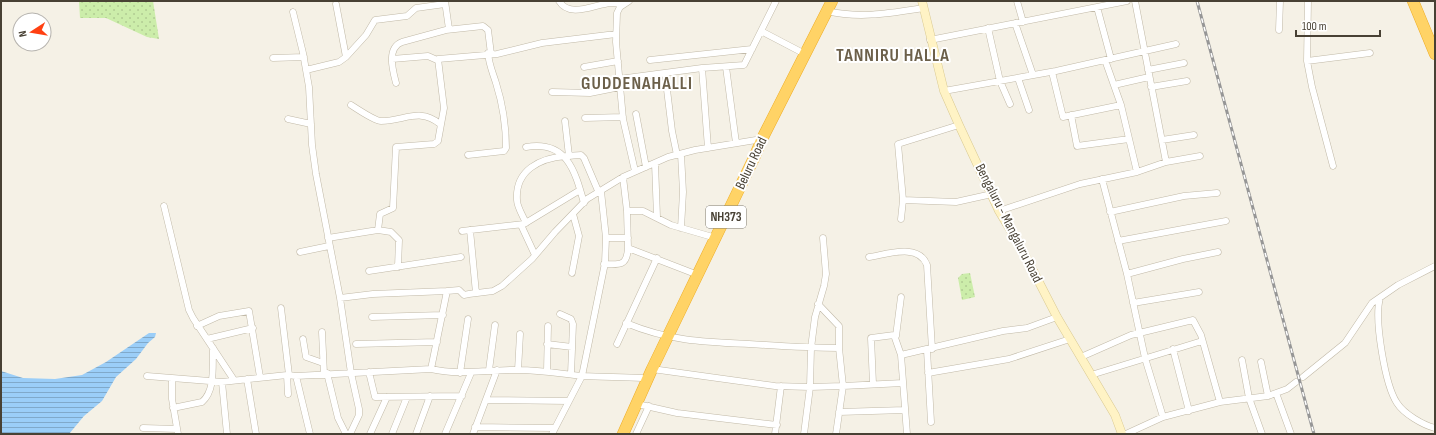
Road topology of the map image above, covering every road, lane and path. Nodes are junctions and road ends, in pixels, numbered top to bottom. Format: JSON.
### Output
{"nodes":[{"id":1,"x":559,"y":1,"type":"edge"},
{"id":2,"x":776,"y":1,"type":"edge"},
{"id":3,"x":1017,"y":1,"type":"edge"},
{"id":4,"x":1127,"y":1,"type":"edge"},
{"id":5,"x":1135,"y":1,"type":"edge"},
{"id":6,"x":1280,"y":1,"type":"edge"},
{"id":7,"x":1308,"y":1,"type":"edge"},
{"id":8,"x":1413,"y":1,"type":"edge"},
{"id":9,"x":445,"y":2,"type":"edge"},
{"id":10,"x":627,"y":2,"type":"edge"},
{"id":11,"x":336,"y":4,"type":"dead end"},
{"id":12,"x":923,"y":5,"type":"edge"},
{"id":13,"x":829,"y":6,"type":"edge"},
{"id":14,"x":1097,"y":7,"type":"junction"},
{"id":15,"x":294,"y":12,"type":"dead end"},
{"id":16,"x":1023,"y":22,"type":"junction"},
{"id":17,"x":1015,"y":23,"type":"junction"},
{"id":18,"x":988,"y":28,"type":"junction"},
{"id":19,"x":450,"y":29,"type":"junction"},
{"id":20,"x":1279,"y":30,"type":"dead end"},
{"id":21,"x":761,"y":31,"type":"junction"},
{"id":22,"x":616,"y":34,"type":"junction"},
{"id":23,"x":930,"y":40,"type":"junction"},
{"id":24,"x":1176,"y":44,"type":"dead end"},
{"id":25,"x":752,"y":49,"type":"junction"},
{"id":26,"x":1144,"y":51,"type":"junction"},
{"id":27,"x":1370,"y":53,"type":"dead end"},
{"id":28,"x":489,"y":54,"type":"junction"},
{"id":29,"x":805,"y":54,"type":"junction"},
{"id":30,"x":1435,"y":54,"type":"edge"},
{"id":31,"x":346,"y":57,"type":"junction"},
{"id":32,"x":273,"y":58,"type":"dead end"},
{"id":33,"x":304,"y":58,"type":"junction"},
{"id":34,"x":392,"y":59,"type":"junction"},
{"id":35,"x":437,"y":60,"type":"junction"},
{"id":36,"x":650,"y":60,"type":"dead end"},
{"id":37,"x":1108,"y":60,"type":"junction"},
{"id":38,"x":618,"y":61,"type":"junction"},
{"id":39,"x":1307,"y":61,"type":"junction"},
{"id":40,"x":1184,"y":63,"type":"dead end"},
{"id":41,"x":584,"y":67,"type":"dead end"},
{"id":42,"x":726,"y":67,"type":"junction"},
{"id":43,"x":702,"y":68,"type":"junction"},
{"id":44,"x":306,"y":70,"type":"junction"},
{"id":45,"x":1148,"y":70,"type":"junction"},
{"id":46,"x":1052,"y":72,"type":"junction"},
{"id":47,"x":665,"y":73,"type":"junction"},
{"id":48,"x":1033,"y":75,"type":"junction"},
{"id":49,"x":1149,"y":77,"type":"junction"},
{"id":50,"x":1018,"y":78,"type":"junction"},
{"id":51,"x":619,"y":79,"type":"junction"},
{"id":52,"x":1000,"y":81,"type":"junction"},
{"id":53,"x":1187,"y":81,"type":"dead end"},
{"id":54,"x":396,"y":83,"type":"dead end"},
{"id":55,"x":1114,"y":85,"type":"junction"},
{"id":56,"x":620,"y":87,"type":"junction"},
{"id":57,"x":1151,"y":87,"type":"junction"},
{"id":58,"x":944,"y":90,"type":"junction"},
{"id":59,"x":552,"y":92,"type":"dead end"},
{"id":60,"x":1010,"y":104,"type":"dead end"},
{"id":61,"x":1121,"y":104,"type":"junction"},
{"id":62,"x":351,"y":105,"type":"dead end"},
{"id":63,"x":1029,"y":110,"type":"dead end"},
{"id":64,"x":636,"y":114,"type":"dead end"},
{"id":65,"x":1071,"y":115,"type":"junction"},
{"id":66,"x":623,"y":117,"type":"junction"},
{"id":67,"x":585,"y":118,"type":"dead end"},
{"id":68,"x":288,"y":119,"type":"dead end"},
{"id":69,"x":565,"y":121,"type":"dead end"},
{"id":70,"x":311,"y":124,"type":"junction"},
{"id":71,"x":440,"y":124,"type":"junction"},
{"id":72,"x":960,"y":124,"type":"junction"},
{"id":73,"x":1194,"y":135,"type":"dead end"},
{"id":74,"x":762,"y":139,"type":"junction"},
{"id":75,"x":1129,"y":139,"type":"junction"},
{"id":76,"x":1162,"y":140,"type":"junction"},
{"id":77,"x":736,"y":143,"type":"junction"},
{"id":78,"x":526,"y":147,"type":"dead end"},
{"id":79,"x":708,"y":148,"type":"junction"},
{"id":80,"x":679,"y":154,"type":"junction"},
{"id":81,"x":468,"y":155,"type":"dead end"},
{"id":82,"x":566,"y":156,"type":"junction"},
{"id":83,"x":1200,"y":156,"type":"dead end"},
{"id":84,"x":1166,"y":162,"type":"junction"},
{"id":85,"x":655,"y":163,"type":"junction"},
{"id":86,"x":646,"y":166,"type":"junction"},
{"id":87,"x":1332,"y":166,"type":"dead end"},
{"id":88,"x":635,"y":171,"type":"junction"},
{"id":89,"x":1137,"y":172,"type":"junction"},
{"id":90,"x":623,"y":177,"type":"junction"},
{"id":91,"x":1102,"y":180,"type":"junction"},
{"id":92,"x":580,"y":190,"type":"junction"},
{"id":93,"x":600,"y":192,"type":"junction"},
{"id":94,"x":1217,"y":193,"type":"dead end"},
{"id":95,"x":992,"y":194,"type":"junction"},
{"id":96,"x":902,"y":200,"type":"junction"},
{"id":97,"x":584,"y":203,"type":"junction"},
{"id":98,"x":164,"y":206,"type":"dead end"},
{"id":99,"x":628,"y":211,"type":"junction"},
{"id":100,"x":999,"y":211,"type":"junction"},
{"id":101,"x":1110,"y":212,"type":"junction"},
{"id":102,"x":573,"y":214,"type":"junction"},
{"id":103,"x":656,"y":217,"type":"junction"},
{"id":104,"x":901,"y":219,"type":"dead end"},
{"id":105,"x":1226,"y":221,"type":"dead end"},
{"id":106,"x":524,"y":224,"type":"junction"},
{"id":107,"x":681,"y":228,"type":"junction"},
{"id":108,"x":378,"y":230,"type":"junction"},
{"id":109,"x":470,"y":230,"type":"junction"},
{"id":110,"x":462,"y":231,"type":"dead end"},
{"id":111,"x":328,"y":238,"type":"junction"},
{"id":112,"x":606,"y":238,"type":"junction"},
{"id":113,"x":628,"y":238,"type":"junction"},
{"id":114,"x":716,"y":238,"type":"junction"},
{"id":115,"x":823,"y":238,"type":"dead end"},
{"id":116,"x":1118,"y":241,"type":"junction"},
{"id":117,"x":329,"y":246,"type":"junction"},
{"id":118,"x":628,"y":248,"type":"junction"},
{"id":119,"x":300,"y":252,"type":"dead end"},
{"id":120,"x":1218,"y":252,"type":"dead end"},
{"id":121,"x":535,"y":255,"type":"junction"},
{"id":122,"x":461,"y":257,"type":"dead end"},
{"id":123,"x":869,"y":257,"type":"dead end"},
{"id":124,"x":657,"y":258,"type":"junction"},
{"id":125,"x":604,"y":264,"type":"junction"},
{"id":126,"x":1435,"y":266,"type":"edge"},
{"id":127,"x":398,"y":267,"type":"junction"},
{"id":128,"x":369,"y":271,"type":"dead end"},
{"id":129,"x":572,"y":273,"type":"dead end"},
{"id":130,"x":1127,"y":274,"type":"junction"},
{"id":131,"x":698,"y":275,"type":"junction"},
{"id":132,"x":447,"y":291,"type":"junction"},
{"id":133,"x":1199,"y":292,"type":"dead end"},
{"id":134,"x":476,"y":293,"type":"junction"},
{"id":135,"x":902,"y":297,"type":"dead end"},
{"id":136,"x":340,"y":298,"type":"junction"},
{"id":137,"x":1380,"y":298,"type":"junction"},
{"id":138,"x":818,"y":304,"type":"junction"},
{"id":139,"x":1133,"y":304,"type":"junction"},
{"id":140,"x":281,"y":308,"type":"dead end"},
{"id":141,"x":560,"y":314,"type":"dead end"},
{"id":142,"x":443,"y":315,"type":"junction"},
{"id":143,"x":372,"y":317,"type":"dead end"},
{"id":144,"x":1058,"y":318,"type":"junction"},
{"id":145,"x":468,"y":319,"type":"dead end"},
{"id":146,"x":626,"y":323,"type":"junction"},
{"id":147,"x":495,"y":325,"type":"dead end"},
{"id":148,"x":197,"y":326,"type":"junction"},
{"id":149,"x":548,"y":326,"type":"dead end"},
{"id":150,"x":253,"y":328,"type":"junction"},
{"id":151,"x":322,"y":332,"type":"dead end"},
{"id":152,"x":520,"y":334,"type":"dead end"},
{"id":153,"x":1139,"y":334,"type":"junction"},
{"id":154,"x":896,"y":336,"type":"junction"},
{"id":155,"x":667,"y":337,"type":"junction"},
{"id":156,"x":303,"y":338,"type":"dead end"},
{"id":157,"x":207,"y":339,"type":"junction"},
{"id":158,"x":1070,"y":339,"type":"junction"},
{"id":159,"x":1202,"y":340,"type":"junction"},
{"id":160,"x":437,"y":342,"type":"junction"},
{"id":161,"x":356,"y":344,"type":"dead end"},
{"id":162,"x":548,"y":344,"type":"junction"},
{"id":163,"x":617,"y":344,"type":"dead end"},
{"id":164,"x":572,"y":347,"type":"junction"},
{"id":165,"x":213,"y":348,"type":"junction"},
{"id":166,"x":811,"y":348,"type":"junction"},
{"id":167,"x":838,"y":348,"type":"junction"},
{"id":168,"x":929,"y":349,"type":"junction"},
{"id":169,"x":1173,"y":349,"type":"junction"},
{"id":170,"x":902,"y":355,"type":"junction"},
{"id":171,"x":1081,"y":357,"type":"junction"},
{"id":172,"x":1145,"y":358,"type":"junction"},
{"id":173,"x":1242,"y":360,"type":"dead end"},
{"id":174,"x":1261,"y":362,"type":"dead end"},
{"id":175,"x":323,"y":363,"type":"junction"},
{"id":176,"x":431,"y":369,"type":"junction"},
{"id":177,"x":652,"y":369,"type":"junction"},
{"id":178,"x":489,"y":370,"type":"junction"},
{"id":179,"x":497,"y":370,"type":"junction"},
{"id":180,"x":518,"y":370,"type":"junction"},
{"id":181,"x":547,"y":370,"type":"junction"},
{"id":182,"x":369,"y":372,"type":"junction"},
{"id":183,"x":326,"y":373,"type":"junction"},
{"id":184,"x":351,"y":373,"type":"junction"},
{"id":185,"x":460,"y":373,"type":"junction"},
{"id":186,"x":471,"y":373,"type":"junction"},
{"id":187,"x":928,"y":373,"type":"junction"},
{"id":188,"x":571,"y":374,"type":"junction"},
{"id":189,"x":1091,"y":374,"type":"junction"},
{"id":190,"x":291,"y":375,"type":"junction"},
{"id":191,"x":147,"y":376,"type":"dead end"},
{"id":192,"x":582,"y":376,"type":"junction"},
{"id":193,"x":260,"y":377,"type":"junction"},
{"id":194,"x":1302,"y":377,"type":"dead end"},
{"id":195,"x":172,"y":378,"type":"junction"},
{"id":196,"x":248,"y":379,"type":"junction"},
{"id":197,"x":234,"y":380,"type":"junction"},
{"id":198,"x":647,"y":380,"type":"junction"},
{"id":199,"x":211,"y":381,"type":"junction"},
{"id":200,"x":222,"y":382,"type":"junction"},
{"id":201,"x":903,"y":382,"type":"junction"},
{"id":202,"x":1296,"y":382,"type":"dead end"},
{"id":203,"x":873,"y":384,"type":"junction"},
{"id":204,"x":781,"y":386,"type":"junction"},
{"id":205,"x":843,"y":386,"type":"junction"},
{"id":206,"x":810,"y":387,"type":"junction"},
{"id":207,"x":1276,"y":393,"type":"junction"},
{"id":208,"x":288,"y":394,"type":"dead end"},
{"id":209,"x":430,"y":396,"type":"junction"},
{"id":210,"x":462,"y":396,"type":"junction"},
{"id":211,"x":1268,"y":396,"type":"junction"},
{"id":212,"x":387,"y":397,"type":"junction"},
{"id":213,"x":407,"y":397,"type":"junction"},
{"id":214,"x":1248,"y":398,"type":"junction"},
{"id":215,"x":486,"y":400,"type":"junction"},
{"id":216,"x":569,"y":401,"type":"junction"},
{"id":217,"x":1220,"y":402,"type":"junction"},
{"id":218,"x":637,"y":404,"type":"junction"},
{"id":219,"x":649,"y":406,"type":"junction"},
{"id":220,"x":173,"y":408,"type":"junction"},
{"id":221,"x":905,"y":410,"type":"junction"},
{"id":222,"x":1189,"y":411,"type":"junction"},
{"id":223,"x":839,"y":412,"type":"junction"},
{"id":224,"x":1163,"y":417,"type":"junction"},
{"id":225,"x":931,"y":422,"type":"dead end"},
{"id":226,"x":777,"y":424,"type":"junction"},
{"id":227,"x":475,"y":427,"type":"junction"},
{"id":228,"x":143,"y":428,"type":"dead end"},
{"id":229,"x":1435,"y":428,"type":"edge"},
{"id":230,"x":177,"y":431,"type":"edge"},
{"id":231,"x":553,"y":431,"type":"edge"},
{"id":232,"x":227,"y":434,"type":"edge"},
{"id":233,"x":256,"y":434,"type":"edge"},
{"id":234,"x":310,"y":434,"type":"edge"},
{"id":235,"x":346,"y":434,"type":"edge"},
{"id":236,"x":350,"y":434,"type":"edge"},
{"id":237,"x":370,"y":434,"type":"edge"},
{"id":238,"x":392,"y":434,"type":"edge"},
{"id":239,"x":416,"y":434,"type":"edge"},
{"id":240,"x":445,"y":434,"type":"edge"},
{"id":241,"x":473,"y":434,"type":"edge"},
{"id":242,"x":623,"y":434,"type":"edge"},
{"id":243,"x":636,"y":434,"type":"edge"},
{"id":244,"x":775,"y":434,"type":"edge"},
{"id":245,"x":804,"y":434,"type":"edge"},
{"id":246,"x":836,"y":434,"type":"edge"},
{"id":247,"x":907,"y":434,"type":"edge"},
{"id":248,"x":1122,"y":434,"type":"edge"},
{"id":249,"x":1126,"y":434,"type":"edge"},
{"id":250,"x":1262,"y":434,"type":"edge"},
{"id":251,"x":1291,"y":434,"type":"edge"}],
"edges":[{"from":1,"to":10,"type":"street"},
{"from":2,"to":21,"type":"street"},
{"from":3,"to":16,"type":"street"},
{"from":4,"to":14,"type":"street"},
{"from":5,"to":26,"type":"street"},
{"from":6,"to":20,"type":"street"},
{"from":7,"to":39,"type":"street"},
{"from":8,"to":30,"type":"highway"},
{"from":9,"to":19,"type":"street"},
{"from":9,"to":31,"type":"street"},
{"from":10,"to":22,"type":"street"},
{"from":11,"to":31,"type":"street"},
{"from":12,"to":13,"type":"street"},
{"from":12,"to":23,"type":"street","name":"Bengaluru - Mangaluru Road"},
{"from":13,"to":29,"type":"highway","name":"Beluru Road","number":"NH373"},
{"from":14,"to":16,"type":"street"},
{"from":14,"to":37,"type":"street"},
{"from":15,"to":33,"type":"street"},
{"from":16,"to":17,"type":"street"},
{"from":17,"to":18,"type":"street"},
{"from":17,"to":48,"type":"street"},
{"from":18,"to":23,"type":"street"},
{"from":18,"to":52,"type":"street"},
{"from":19,"to":28,"type":"street"},
{"from":19,"to":34,"type":"street"},
{"from":21,"to":25,"type":"street"},
{"from":21,"to":29,"type":"street"},
{"from":22,"to":28,"type":"street"},
{"from":22,"to":38,"type":"street"},
{"from":23,"to":58,"type":"street","name":"Bengaluru - Mangaluru Road"},
{"from":24,"to":26,"type":"street"},
{"from":25,"to":36,"type":"street"},
{"from":25,"to":42,"type":"street"},
{"from":26,"to":37,"type":"street"},
{"from":26,"to":45,"type":"street"},
{"from":27,"to":39,"type":"street"},
{"from":28,"to":35,"type":"street"},
{"from":28,"to":81,"type":"street"},
{"from":29,"to":74,"type":"highway","name":"Beluru Road","number":"NH373"},
{"from":31,"to":44,"type":"street"},
{"from":32,"to":33,"type":"street"},
{"from":33,"to":44,"type":"street"},
{"from":34,"to":35,"type":"street"},
{"from":34,"to":54,"type":"street"},
{"from":35,"to":71,"type":"street"},
{"from":37,"to":46,"type":"street"},
{"from":37,"to":55,"type":"street"},
{"from":38,"to":41,"type":"street"},
{"from":38,"to":51,"type":"street"},
{"from":39,"to":87,"type":"street"},
{"from":40,"to":45,"type":"street"},
{"from":42,"to":43,"type":"street"},
{"from":42,"to":77,"type":"street"},
{"from":43,"to":47,"type":"street"},
{"from":43,"to":79,"type":"street"},
{"from":44,"to":70,"type":"street"},
{"from":45,"to":49,"type":"street"},
{"from":46,"to":48,"type":"street"},
{"from":46,"to":65,"type":"street"},
{"from":47,"to":51,"type":"street"},
{"from":47,"to":80,"type":"street"},
{"from":48,"to":50,"type":"street"},
{"from":49,"to":55,"type":"street"},
{"from":49,"to":57,"type":"street"},
{"from":50,"to":52,"type":"street"},
{"from":50,"to":63,"type":"street"},
{"from":51,"to":56,"type":"street"},
{"from":52,"to":58,"type":"street"},
{"from":52,"to":60,"type":"street"},
{"from":53,"to":57,"type":"street"},
{"from":55,"to":61,"type":"street"},
{"from":56,"to":59,"type":"street"},
{"from":56,"to":66,"type":"street"},
{"from":57,"to":76,"type":"street"},
{"from":58,"to":72,"type":"street","name":"Bengaluru - Mangaluru Road"},
{"from":61,"to":65,"type":"street"},
{"from":61,"to":75,"type":"street"},
{"from":62,"to":71,"type":"street"},
{"from":64,"to":86,"type":"street"},
{"from":65,"to":75,"type":"street"},
{"from":66,"to":67,"type":"street"},
{"from":66,"to":88,"type":"street"},
{"from":68,"to":70,"type":"street"},
{"from":69,"to":82,"type":"street"},
{"from":70,"to":111,"type":"street"},
{"from":71,"to":108,"type":"street"},
{"from":72,"to":95,"type":"street","name":"Bengaluru - Mangaluru Road"},
{"from":72,"to":96,"type":"street"},
{"from":73,"to":76,"type":"street"},
{"from":74,"to":77,"type":"street"},
{"from":74,"to":114,"type":"highway","name":"Beluru Road","number":"NH373"},
{"from":75,"to":89,"type":"street"},
{"from":76,"to":84,"type":"street"},
{"from":77,"to":79,"type":"street"},
{"from":78,"to":82,"type":"street"},
{"from":79,"to":80,"type":"street"},
{"from":80,"to":85,"type":"street"},
{"from":80,"to":107,"type":"street"},
{"from":82,"to":92,"type":"street"},
{"from":82,"to":93,"type":"street"},
{"from":82,"to":106,"type":"street"},
{"from":83,"to":84,"type":"street"},
{"from":84,"to":89,"type":"street"},
{"from":85,"to":86,"type":"street"},
{"from":85,"to":103,"type":"street"},
{"from":86,"to":88,"type":"street"},
{"from":88,"to":90,"type":"street"},
{"from":89,"to":91,"type":"street"},
{"from":90,"to":93,"type":"street"},
{"from":90,"to":99,"type":"street"},
{"from":91,"to":100,"type":"street"},
{"from":91,"to":101,"type":"street"},
{"from":92,"to":97,"type":"street"},
{"from":92,"to":106,"type":"street"},
{"from":93,"to":97,"type":"street"},
{"from":93,"to":112,"type":"street"},
{"from":94,"to":101,"type":"street"},
{"from":95,"to":96,"type":"street"},
{"from":95,"to":100,"type":"street","name":"Bengaluru - Mangaluru Road"},
{"from":96,"to":104,"type":"street"},
{"from":97,"to":102,"type":"street"},
{"from":98,"to":148,"type":"street"},
{"from":99,"to":103,"type":"street"},
{"from":99,"to":113,"type":"street"},
{"from":100,"to":144,"type":"street","name":"Bengaluru - Mangaluru Road"},
{"from":101,"to":116,"type":"street"},
{"from":102,"to":121,"type":"street"},
{"from":102,"to":129,"type":"street"},
{"from":103,"to":107,"type":"street"},
{"from":105,"to":116,"type":"street"},
{"from":106,"to":109,"type":"street"},
{"from":106,"to":121,"type":"street"},
{"from":107,"to":114,"type":"street"},
{"from":108,"to":111,"type":"street"},
{"from":108,"to":127,"type":"street"},
{"from":109,"to":110,"type":"street"},
{"from":109,"to":134,"type":"street"},
{"from":111,"to":117,"type":"street"},
{"from":112,"to":113,"type":"street"},
{"from":112,"to":125,"type":"street"},
{"from":113,"to":118,"type":"street"},
{"from":114,"to":131,"type":"highway","name":"Beluru Road","number":"NH373"},
{"from":115,"to":138,"type":"street"},
{"from":116,"to":130,"type":"street"},
{"from":117,"to":119,"type":"street"},
{"from":117,"to":136,"type":"street"},
{"from":118,"to":124,"type":"street"},
{"from":118,"to":125,"type":"street"},
{"from":120,"to":130,"type":"street"},
{"from":121,"to":134,"type":"street"},
{"from":122,"to":127,"type":"street"},
{"from":123,"to":168,"type":"street"},
{"from":124,"to":131,"type":"street"},
{"from":124,"to":146,"type":"street"},
{"from":125,"to":192,"type":"street"},
{"from":126,"to":137,"type":"street"},
{"from":127,"to":128,"type":"street"},
{"from":130,"to":139,"type":"street"},
{"from":131,"to":155,"type":"highway","name":"Beluru Road","number":"NH373"},
{"from":132,"to":134,"type":"street"},
{"from":132,"to":136,"type":"street"},
{"from":132,"to":142,"type":"street"},
{"from":133,"to":139,"type":"street"},
{"from":135,"to":154,"type":"street"},
{"from":136,"to":184,"type":"street"},
{"from":137,"to":194,"type":"street"},
{"from":137,"to":229,"type":"street"},
{"from":138,"to":166,"type":"street"},
{"from":138,"to":167,"type":"street"},
{"from":139,"to":153,"type":"street"},
{"from":140,"to":190,"type":"street"},
{"from":141,"to":164,"type":"street"},
{"from":142,"to":143,"type":"street"},
{"from":142,"to":160,"type":"street"},
{"from":144,"to":158,"type":"street","name":"Bengaluru - Mangaluru Road"},
{"from":144,"to":168,"type":"street"},
{"from":145,"to":185,"type":"street"},
{"from":146,"to":155,"type":"street"},
{"from":146,"to":163,"type":"street"},
{"from":147,"to":178,"type":"street"},
{"from":148,"to":150,"type":"street"},
{"from":148,"to":157,"type":"street"},
{"from":149,"to":162,"type":"street"},
{"from":150,"to":157,"type":"street"},
{"from":150,"to":193,"type":"street"},
{"from":151,"to":175,"type":"street"},
{"from":152,"to":180,"type":"street"},
{"from":153,"to":159,"type":"street"},
{"from":153,"to":171,"type":"street"},
{"from":153,"to":172,"type":"street"},
{"from":154,"to":170,"type":"street"},
{"from":154,"to":203,"type":"street"},
{"from":155,"to":166,"type":"street"},
{"from":155,"to":177,"type":"highway","name":"Beluru Road","number":"NH373"},
{"from":156,"to":175,"type":"street"},
{"from":157,"to":165,"type":"street"},
{"from":158,"to":171,"type":"street","name":"Bengaluru - Mangaluru Road"},
{"from":158,"to":187,"type":"street"},
{"from":159,"to":169,"type":"street"},
{"from":159,"to":217,"type":"street"},
{"from":160,"to":161,"type":"street"},
{"from":160,"to":176,"type":"street"},
{"from":162,"to":164,"type":"street"},
{"from":162,"to":181,"type":"street"},
{"from":164,"to":188,"type":"street"},
{"from":165,"to":197,"type":"street"},
{"from":165,"to":199,"type":"street"},
{"from":166,"to":167,"type":"street"},
{"from":166,"to":206,"type":"street"},
{"from":167,"to":205,"type":"street"},
{"from":168,"to":170,"type":"street"},
{"from":168,"to":187,"type":"street"},
{"from":169,"to":172,"type":"street"},
{"from":169,"to":222,"type":"street"},
{"from":170,"to":201,"type":"street"},
{"from":171,"to":189,"type":"street","name":"Bengaluru - Mangaluru Road"},
{"from":172,"to":189,"type":"street"},
{"from":172,"to":224,"type":"street"},
{"from":173,"to":214,"type":"street"},
{"from":174,"to":211,"type":"street"},
{"from":175,"to":183,"type":"street"},
{"from":176,"to":182,"type":"street"},
{"from":176,"to":185,"type":"street"},
{"from":177,"to":198,"type":"highway","name":"Beluru Road","number":"NH373"},
{"from":177,"to":204,"type":"street"},
{"from":178,"to":179,"type":"street"},
{"from":178,"to":186,"type":"street"},
{"from":179,"to":180,"type":"street"},
{"from":179,"to":215,"type":"street"},
{"from":180,"to":181,"type":"street"},
{"from":181,"to":188,"type":"street"},
{"from":182,"to":184,"type":"street"},
{"from":182,"to":212,"type":"street"},
{"from":183,"to":184,"type":"street"},
{"from":183,"to":190,"type":"street"},
{"from":183,"to":235,"type":"street"},
{"from":184,"to":236,"type":"street"},
{"from":185,"to":186,"type":"street"},
{"from":186,"to":210,"type":"street"},
{"from":187,"to":225,"type":"street"},
{"from":188,"to":192,"type":"street"},
{"from":189,"to":248,"type":"street","name":"Bengaluru - Mangaluru Road"},
{"from":190,"to":193,"type":"street"},
{"from":190,"to":208,"type":"street"},
{"from":190,"to":234,"type":"street"},
{"from":191,"to":195,"type":"street"},
{"from":192,"to":198,"type":"street"},
{"from":192,"to":216,"type":"street"},
{"from":193,"to":196,"type":"street"},
{"from":195,"to":199,"type":"street"},
{"from":195,"to":220,"type":"street"},
{"from":196,"to":197,"type":"street"},
{"from":196,"to":233,"type":"street"},
{"from":197,"to":200,"type":"street"},
{"from":198,"to":218,"type":"highway","name":"Beluru Road","number":"NH373"},
{"from":199,"to":200,"type":"street"},
{"from":199,"to":220,"type":"street"},
{"from":200,"to":232,"type":"street"},
{"from":201,"to":203,"type":"street"},
{"from":201,"to":221,"type":"street"},
{"from":202,"to":207,"type":"street"},
{"from":203,"to":205,"type":"street"},
{"from":204,"to":206,"type":"street"},
{"from":204,"to":226,"type":"street"},
{"from":205,"to":206,"type":"street"},
{"from":205,"to":223,"type":"street"},
{"from":206,"to":245,"type":"street"},
{"from":207,"to":211,"type":"street"},
{"from":207,"to":251,"type":"street"},
{"from":209,"to":210,"type":"street"},
{"from":209,"to":213,"type":"street"},
{"from":209,"to":239,"type":"street"},
{"from":210,"to":240,"type":"street"},
{"from":211,"to":214,"type":"street"},
{"from":212,"to":213,"type":"street"},
{"from":212,"to":237,"type":"street"},
{"from":213,"to":238,"type":"street"},
{"from":214,"to":217,"type":"street"},
{"from":214,"to":250,"type":"street"},
{"from":215,"to":216,"type":"street"},
{"from":215,"to":227,"type":"street"},
{"from":216,"to":231,"type":"street"},
{"from":217,"to":222,"type":"street"},
{"from":218,"to":219,"type":"street"},
{"from":218,"to":242,"type":"highway","name":"Beluru Road","number":"NH373"},
{"from":219,"to":226,"type":"street"},
{"from":219,"to":243,"type":"street"},
{"from":220,"to":230,"type":"street"},
{"from":221,"to":223,"type":"street"},
{"from":221,"to":247,"type":"street"},
{"from":222,"to":224,"type":"street"},
{"from":223,"to":246,"type":"street"},
{"from":224,"to":249,"type":"street"},
{"from":226,"to":244,"type":"street"},
{"from":227,"to":231,"type":"street"},
{"from":227,"to":241,"type":"street"},
{"from":228,"to":230,"type":"street"}]}
